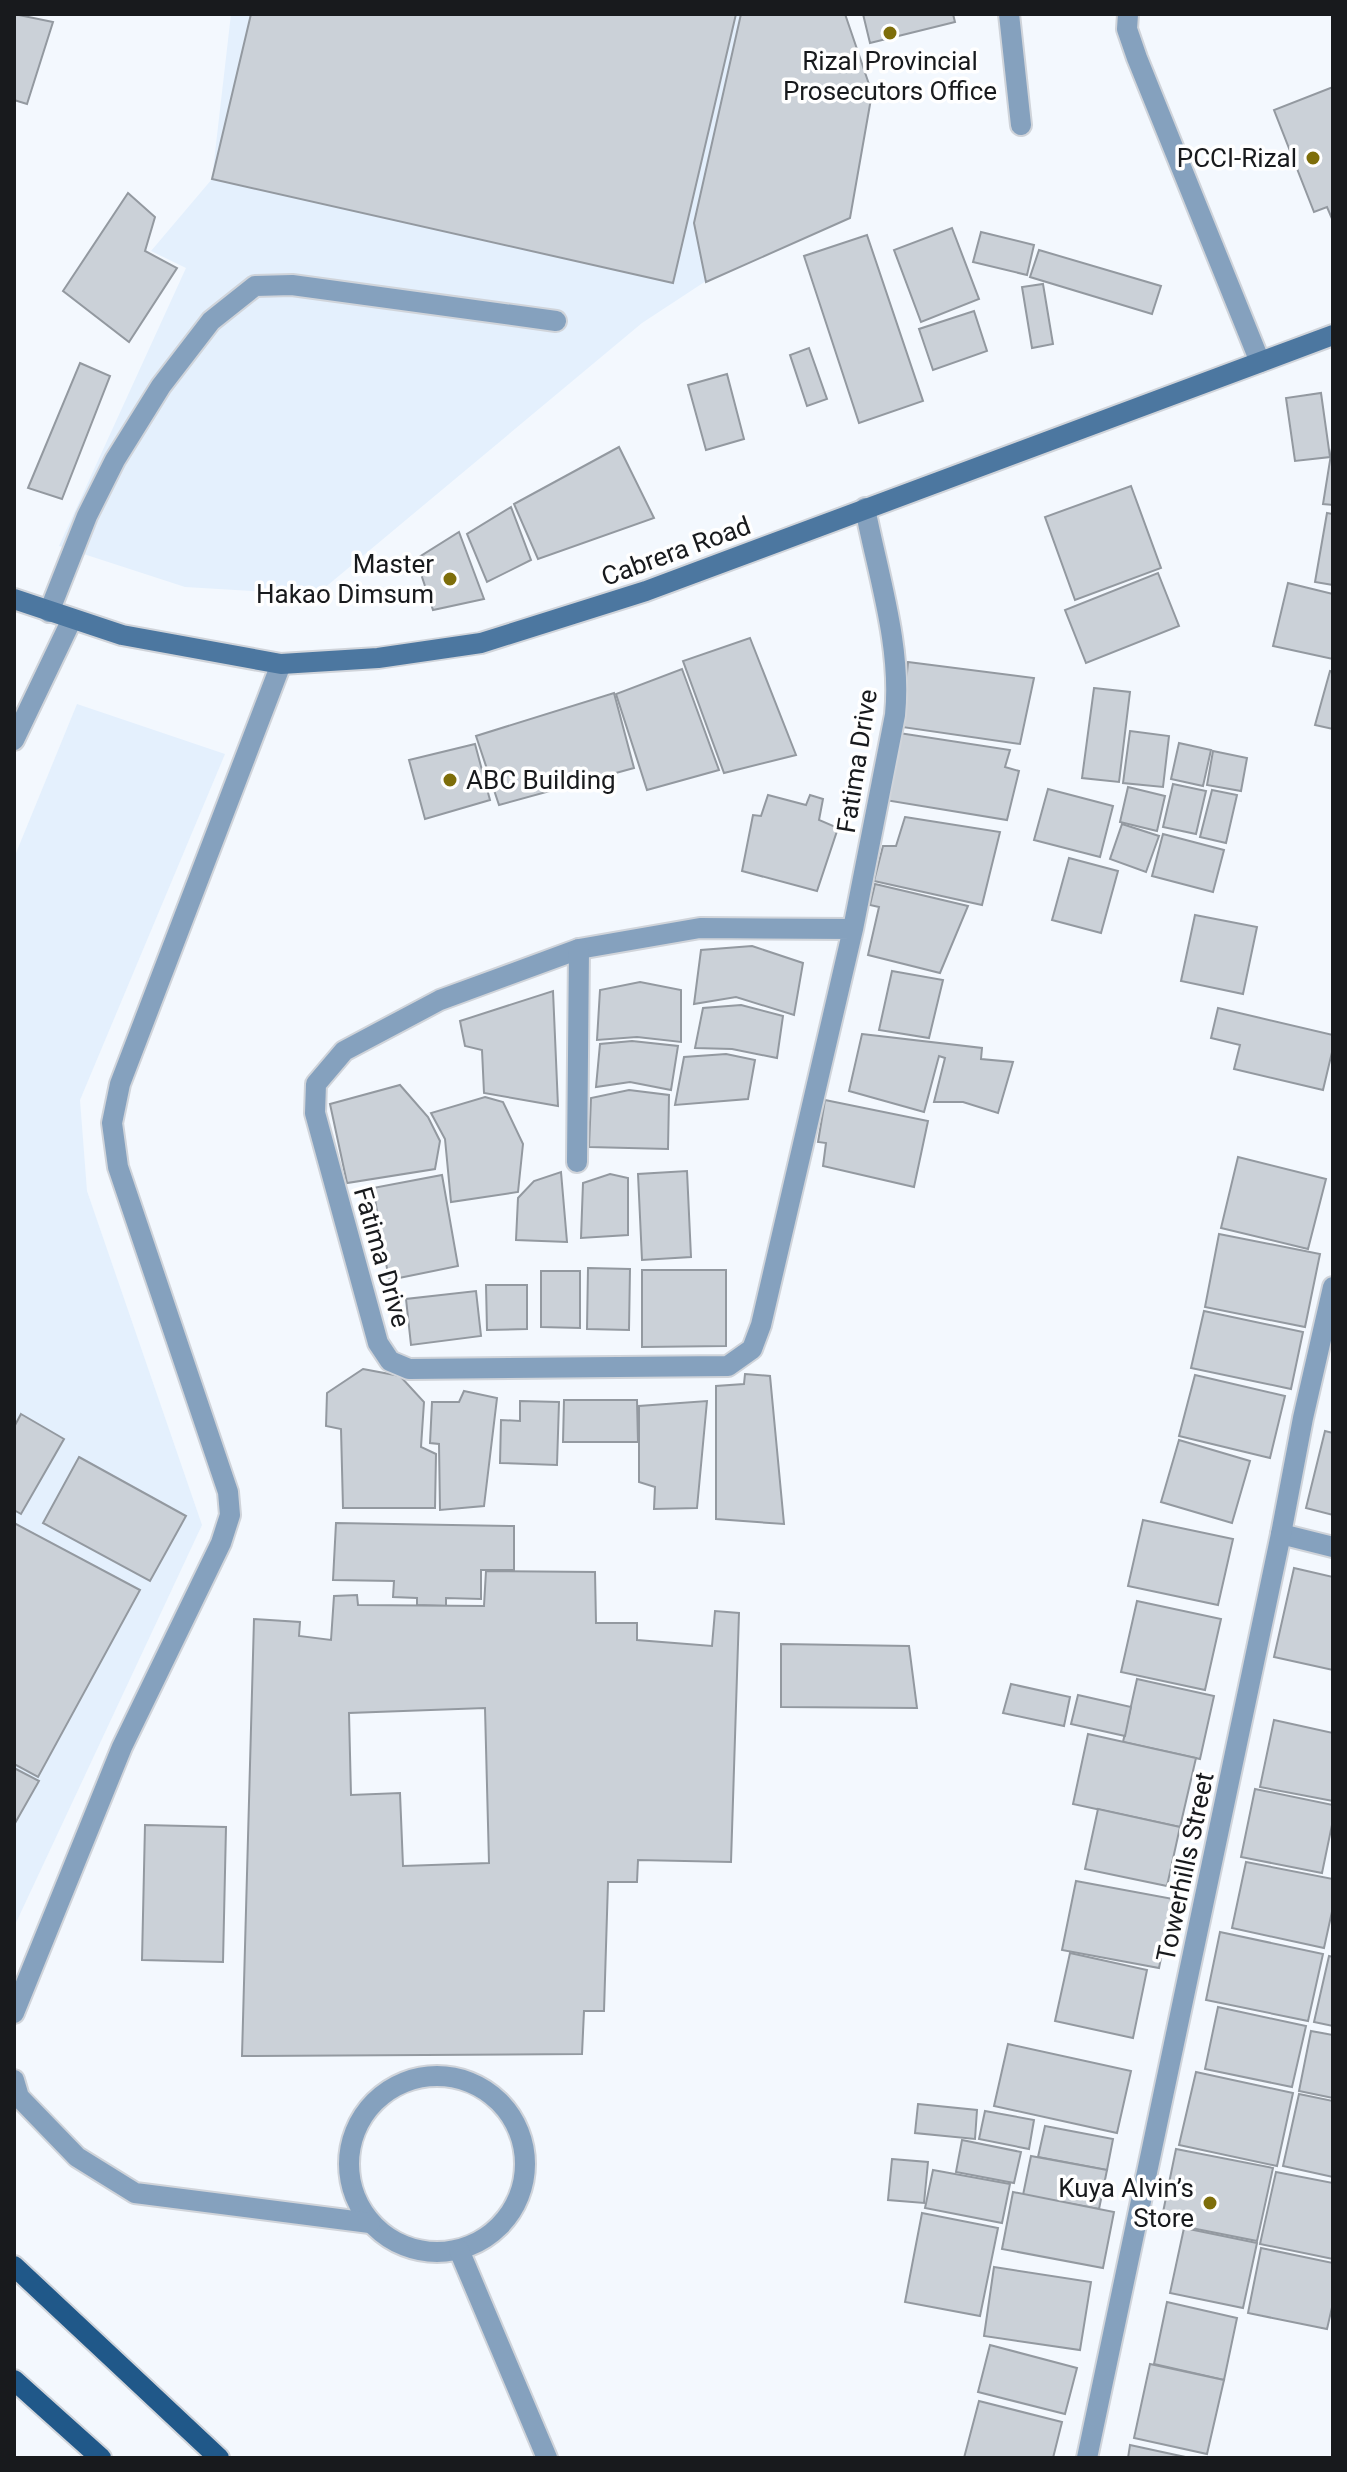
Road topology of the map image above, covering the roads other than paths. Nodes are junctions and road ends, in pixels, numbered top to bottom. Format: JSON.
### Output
{"nodes":[{"id":1,"x":1009,"y":14,"type":"edge"},
{"id":2,"x":1128,"y":14,"type":"edge"},
{"id":3,"x":1021,"y":125,"type":"dead end"},
{"id":4,"x":556,"y":321,"type":"dead end"},
{"id":5,"x":1333,"y":335,"type":"edge"},
{"id":6,"x":1260,"y":362,"type":"junction"},
{"id":7,"x":865,"y":508,"type":"junction"},
{"id":8,"x":14,"y":599,"type":"edge"},
{"id":9,"x":49,"y":612,"type":"junction"},
{"id":10,"x":72,"y":619,"type":"junction"},
{"id":11,"x":281,"y":664,"type":"junction"},
{"id":12,"x":14,"y":740,"type":"edge"},
{"id":13,"x":853,"y":929,"type":"junction"},
{"id":14,"x":579,"y":949,"type":"junction"},
{"id":15,"x":577,"y":1162,"type":"dead end"},
{"id":16,"x":1333,"y":1287,"type":"edge"},
{"id":17,"x":1281,"y":1534,"type":"junction"},
{"id":18,"x":1333,"y":1547,"type":"edge"},
{"id":19,"x":14,"y":2013,"type":"edge"},
{"id":20,"x":14,"y":2080,"type":"edge"},
{"id":21,"x":370,"y":2223,"type":"junction"},
{"id":22,"x":459,"y":2250,"type":"junction"},
{"id":23,"x":14,"y":2266,"type":"edge"},
{"id":24,"x":14,"y":2380,"type":"edge"},
{"id":25,"x":101,"y":2458,"type":"edge"},
{"id":26,"x":219,"y":2458,"type":"edge"},
{"id":27,"x":547,"y":2458,"type":"edge"},
{"id":28,"x":1087,"y":2458,"type":"edge"}],
"edges":[{"from":1,"to":3,"type":"street"},
{"from":2,"to":6,"type":"street"},
{"from":4,"to":9,"type":"street"},
{"from":5,"to":6,"type":"main road","name":"Cabrera Road"},
{"from":6,"to":7,"type":"main road","name":"Cabrera Road"},
{"from":7,"to":11,"type":"main road","name":"Cabrera Road"},
{"from":7,"to":13,"type":"street","name":"Fatima Drive"},
{"from":8,"to":9,"type":"main road","name":"Cabrera Road"},
{"from":9,"to":10,"type":"main road","name":"Cabrera Road"},
{"from":10,"to":11,"type":"main road","name":"Cabrera Road"},
{"from":10,"to":12,"type":"street"},
{"from":11,"to":19,"type":"street"},
{"from":13,"to":14,"type":"street","name":"Fatima Drive"},
{"from":13,"to":14,"type":"street","name":"Fatima Drive"},
{"from":14,"to":15,"type":"street"},
{"from":16,"to":17,"type":"street","name":"Towerhills Street"},
{"from":17,"to":18,"type":"street"},
{"from":17,"to":28,"type":"street","name":"Towerhills Street"},
{"from":20,"to":21,"type":"street"},
{"from":21,"to":22,"type":"street"},
{"from":21,"to":22,"type":"street"},
{"from":22,"to":27,"type":"street"},
{"from":23,"to":26,"type":"main road"},
{"from":24,"to":25,"type":"main road"}]}
